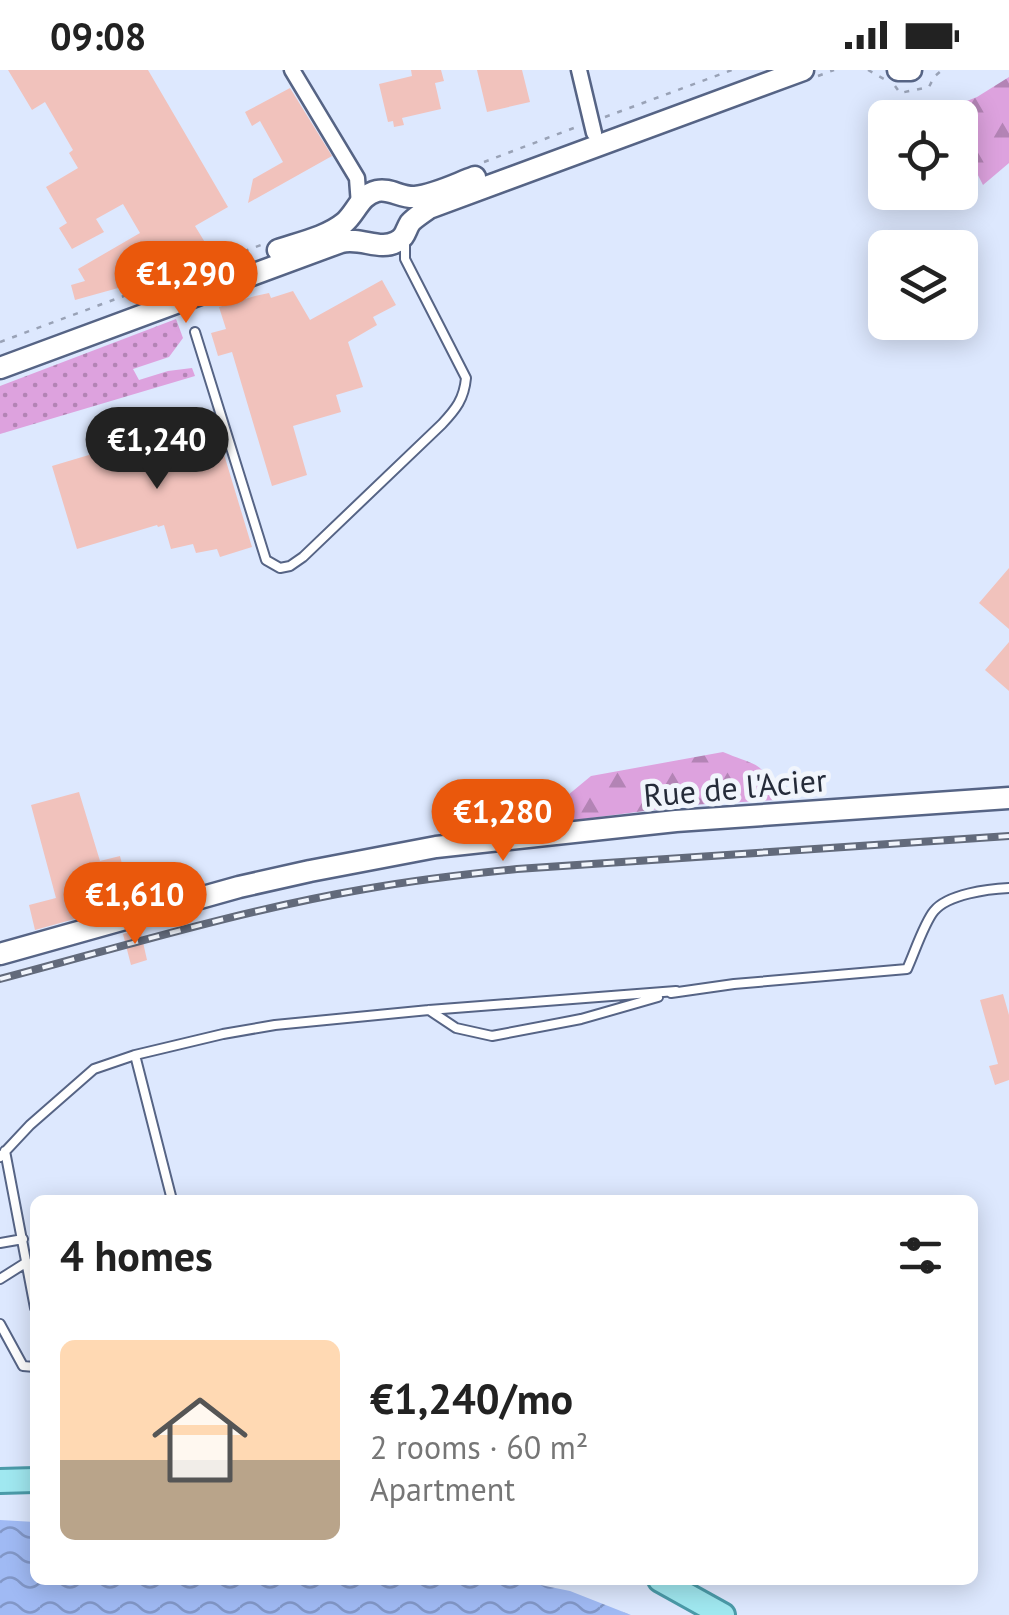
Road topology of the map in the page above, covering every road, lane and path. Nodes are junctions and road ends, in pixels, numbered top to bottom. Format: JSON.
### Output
{"nodes":[{"id":1,"x":292,"y":70,"type":"edge"},
{"id":2,"x":579,"y":70,"type":"edge"},
{"id":3,"x":732,"y":70,"type":"edge"},
{"id":4,"x":764,"y":70,"type":"edge"},
{"id":5,"x":804,"y":70,"type":"edge"},
{"id":6,"x":898,"y":70,"type":"edge"},
{"id":7,"x":911,"y":70,"type":"edge"},
{"id":8,"x":942,"y":70,"type":"edge"},
{"id":9,"x":900,"y":93,"type":"dead end"},
{"id":10,"x":608,"y":116,"type":"dead end"},
{"id":11,"x":594,"y":133,"type":"junction"},
{"id":12,"x":357,"y":178,"type":"junction"},
{"id":13,"x":390,"y":194,"type":"junction"},
{"id":14,"x":358,"y":206,"type":"junction"},
{"id":15,"x":407,"y":229,"type":"junction"},
{"id":16,"x":271,"y":241,"type":"dead end"},
{"id":17,"x":375,"y":244,"type":"junction"},
{"id":18,"x":406,"y":259,"type":"junction"},
{"id":19,"x":195,"y":332,"type":"dead end"},
{"id":20,"x":0,"y":342,"type":"edge"},
{"id":21,"x":0,"y":354,"type":"edge"},
{"id":22,"x":0,"y":368,"type":"edge"},
{"id":23,"x":1009,"y":798,"type":"edge"},
{"id":24,"x":1009,"y":888,"type":"edge"},
{"id":25,"x":0,"y":954,"type":"edge"},
{"id":26,"x":676,"y":992,"type":"junction"},
{"id":27,"x":428,"y":1010,"type":"junction"},
{"id":28,"x":135,"y":1055,"type":"junction"},
{"id":29,"x":3,"y":1154,"type":"edge"},
{"id":30,"x":171,"y":1195,"type":"edge"},
{"id":31,"x":22,"y":1239,"type":"junction"},
{"id":32,"x":0,"y":1243,"type":"edge"},
{"id":33,"x":27,"y":1262,"type":"junction"},
{"id":34,"x":0,"y":1279,"type":"edge"},
{"id":35,"x":30,"y":1279,"type":"edge"},
{"id":36,"x":0,"y":1324,"type":"edge"},
{"id":37,"x":30,"y":1367,"type":"edge"},
{"id":38,"x":30,"y":1480,"type":"edge"},
{"id":39,"x":0,"y":1481,"type":"edge"},
{"id":40,"x":669,"y":1585,"type":"edge"},
{"id":41,"x":723,"y":1615,"type":"edge"}],
"edges":[{"from":1,"to":12,"type":"street"},
{"from":2,"to":11,"type":"street"},
{"from":3,"to":10,"type":"path"},
{"from":4,"to":11,"type":"main road"},
{"from":5,"to":15,"type":"main road"},
{"from":6,"to":7,"type":"main road"},
{"from":8,"to":9,"type":"path"},
{"from":11,"to":13,"type":"main road"},
{"from":12,"to":13,"type":"street"},
{"from":12,"to":14,"type":"street"},
{"from":13,"to":14,"type":"main road"},
{"from":13,"to":15,"type":"main road"},
{"from":14,"to":17,"type":"main road"},
{"from":14,"to":21,"type":"main road"},
{"from":15,"to":17,"type":"main road"},
{"from":15,"to":18,"type":"lane"},
{"from":16,"to":20,"type":"path"},
{"from":17,"to":18,"type":"lane"},
{"from":17,"to":22,"type":"main road"},
{"from":18,"to":19,"type":"lane"},
{"from":23,"to":25,"type":"main road","name":"Rue de l'Acier"},
{"from":24,"to":26,"type":"lane"},
{"from":26,"to":27,"type":"lane"},
{"from":26,"to":27,"type":"lane"},
{"from":27,"to":28,"type":"lane"},
{"from":28,"to":29,"type":"lane"},
{"from":28,"to":30,"type":"lane"},
{"from":29,"to":31,"type":"lane"},
{"from":31,"to":32,"type":"lane"},
{"from":31,"to":33,"type":"lane"},
{"from":33,"to":34,"type":"lane"},
{"from":33,"to":35,"type":"lane"},
{"from":36,"to":37,"type":"lane"},
{"from":38,"to":39,"type":"main road"},
{"from":40,"to":41,"type":"main road"}]}
